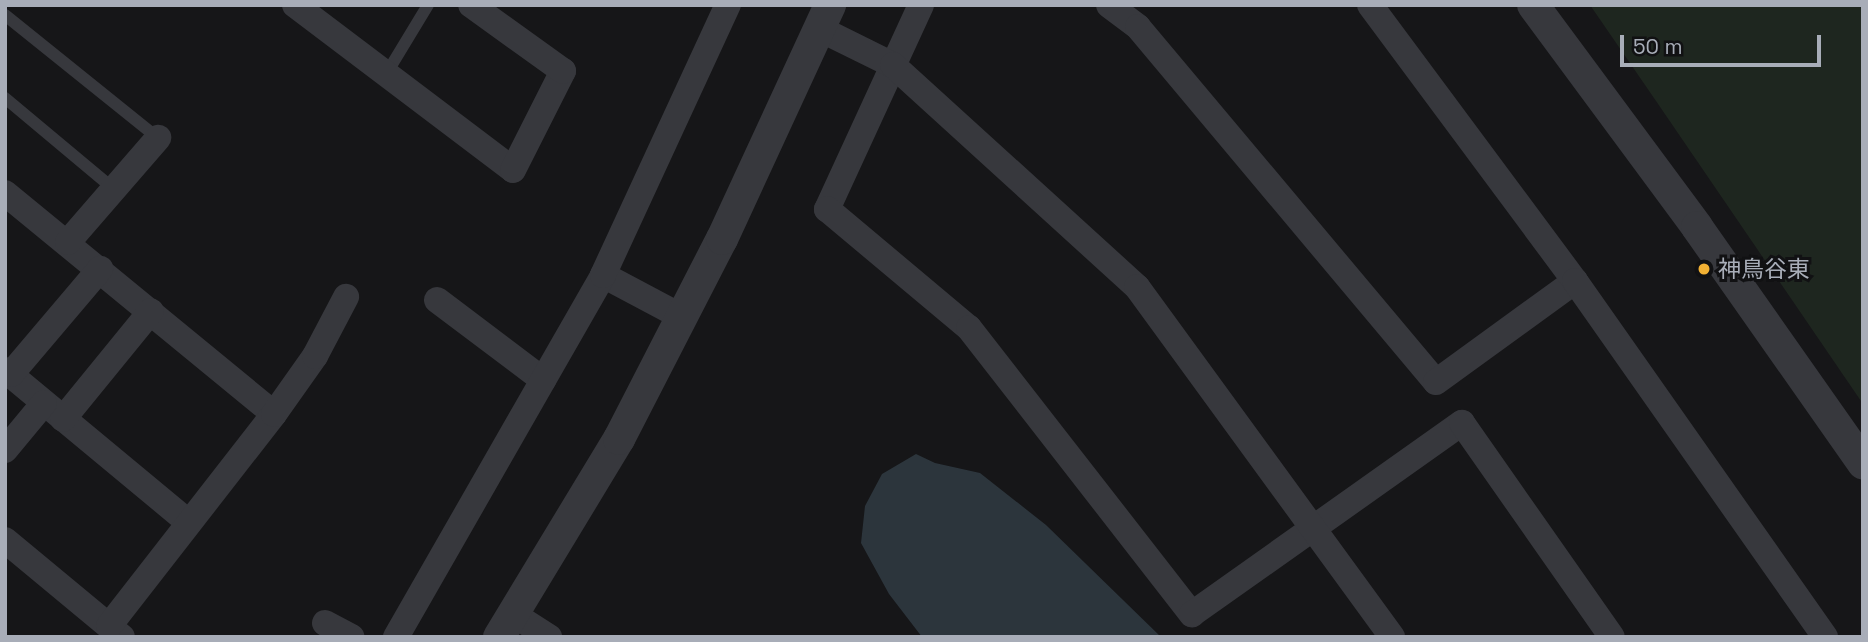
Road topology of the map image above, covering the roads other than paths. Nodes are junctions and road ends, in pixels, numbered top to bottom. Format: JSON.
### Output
{"nodes":[{"id":1,"x":295,"y":5,"type":"edge"},
{"id":2,"x":428,"y":5,"type":"edge"},
{"id":3,"x":471,"y":5,"type":"edge"},
{"id":4,"x":728,"y":5,"type":"edge"},
{"id":5,"x":921,"y":5,"type":"edge"},
{"id":6,"x":1109,"y":5,"type":"edge"},
{"id":7,"x":1370,"y":5,"type":"edge"},
{"id":8,"x":1533,"y":5,"type":"edge"},
{"id":9,"x":5,"y":15,"type":"edge"},
{"id":10,"x":825,"y":17,"type":"edge"},
{"id":11,"x":893,"y":65,"type":"junction"},
{"id":12,"x":385,"y":76,"type":"junction"},
{"id":13,"x":5,"y":98,"type":"edge"},
{"id":14,"x":158,"y":138,"type":"joint"},
{"id":15,"x":114,"y":190,"type":"junction"},
{"id":16,"x":5,"y":193,"type":"edge"},
{"id":17,"x":68,"y":242,"type":"junction"},
{"id":18,"x":100,"y":269,"type":"junction"},
{"id":19,"x":603,"y":275,"type":"junction"},
{"id":20,"x":1575,"y":281,"type":"junction"},
{"id":21,"x":346,"y":297,"type":"dead end"},
{"id":22,"x":436,"y":300,"type":"dead end"},
{"id":23,"x":151,"y":311,"type":"junction"},
{"id":24,"x":682,"y":317,"type":"junction"},
{"id":25,"x":8,"y":372,"type":"edge"},
{"id":26,"x":543,"y":380,"type":"junction"},
{"id":27,"x":54,"y":411,"type":"junction"},
{"id":28,"x":274,"y":414,"type":"junction"},
{"id":29,"x":5,"y":450,"type":"edge"},
{"id":30,"x":1863,"y":463,"type":"edge"},
{"id":31,"x":189,"y":523,"type":"junction"},
{"id":32,"x":1315,"y":531,"type":"junction"},
{"id":33,"x":5,"y":540,"type":"edge"},
{"id":34,"x":326,"y":622,"type":"dead end"},
{"id":35,"x":506,"y":625,"type":"edge"},
{"id":36,"x":116,"y":632,"type":"edge"},
{"id":37,"x":351,"y":637,"type":"edge"},
{"id":38,"x":396,"y":637,"type":"edge"},
{"id":39,"x":549,"y":637,"type":"edge"},
{"id":40,"x":1392,"y":637,"type":"edge"},
{"id":41,"x":1612,"y":637,"type":"edge"},
{"id":42,"x":1825,"y":637,"type":"edge"}],
"edges":[{"from":1,"to":12,"type":"street"},
{"from":2,"to":12,"type":"lane"},
{"from":3,"to":12,"type":"street"},
{"from":4,"to":19,"type":"street"},
{"from":5,"to":11,"type":"street"},
{"from":6,"to":20,"type":"street"},
{"from":7,"to":20,"type":"street"},
{"from":8,"to":30,"type":"street"},
{"from":9,"to":14,"type":"lane"},
{"from":10,"to":11,"type":"street"},
{"from":10,"to":24,"type":"street"},
{"from":11,"to":32,"type":"street"},
{"from":11,"to":32,"type":"street"},
{"from":13,"to":15,"type":"lane"},
{"from":14,"to":15,"type":"street"},
{"from":15,"to":17,"type":"street"},
{"from":16,"to":17,"type":"street"},
{"from":17,"to":18,"type":"street"},
{"from":18,"to":23,"type":"street"},
{"from":18,"to":25,"type":"street"},
{"from":19,"to":24,"type":"street"},
{"from":19,"to":26,"type":"street"},
{"from":20,"to":42,"type":"street"},
{"from":21,"to":28,"type":"street"},
{"from":22,"to":26,"type":"street"},
{"from":23,"to":27,"type":"street"},
{"from":23,"to":28,"type":"street"},
{"from":24,"to":35,"type":"street"},
{"from":25,"to":27,"type":"street"},
{"from":26,"to":38,"type":"street"},
{"from":27,"to":29,"type":"street"},
{"from":27,"to":31,"type":"street"},
{"from":28,"to":31,"type":"street"},
{"from":31,"to":36,"type":"street"},
{"from":32,"to":40,"type":"street"},
{"from":32,"to":41,"type":"street"},
{"from":33,"to":36,"type":"street"},
{"from":34,"to":37,"type":"street"},
{"from":35,"to":39,"type":"street"}]}
